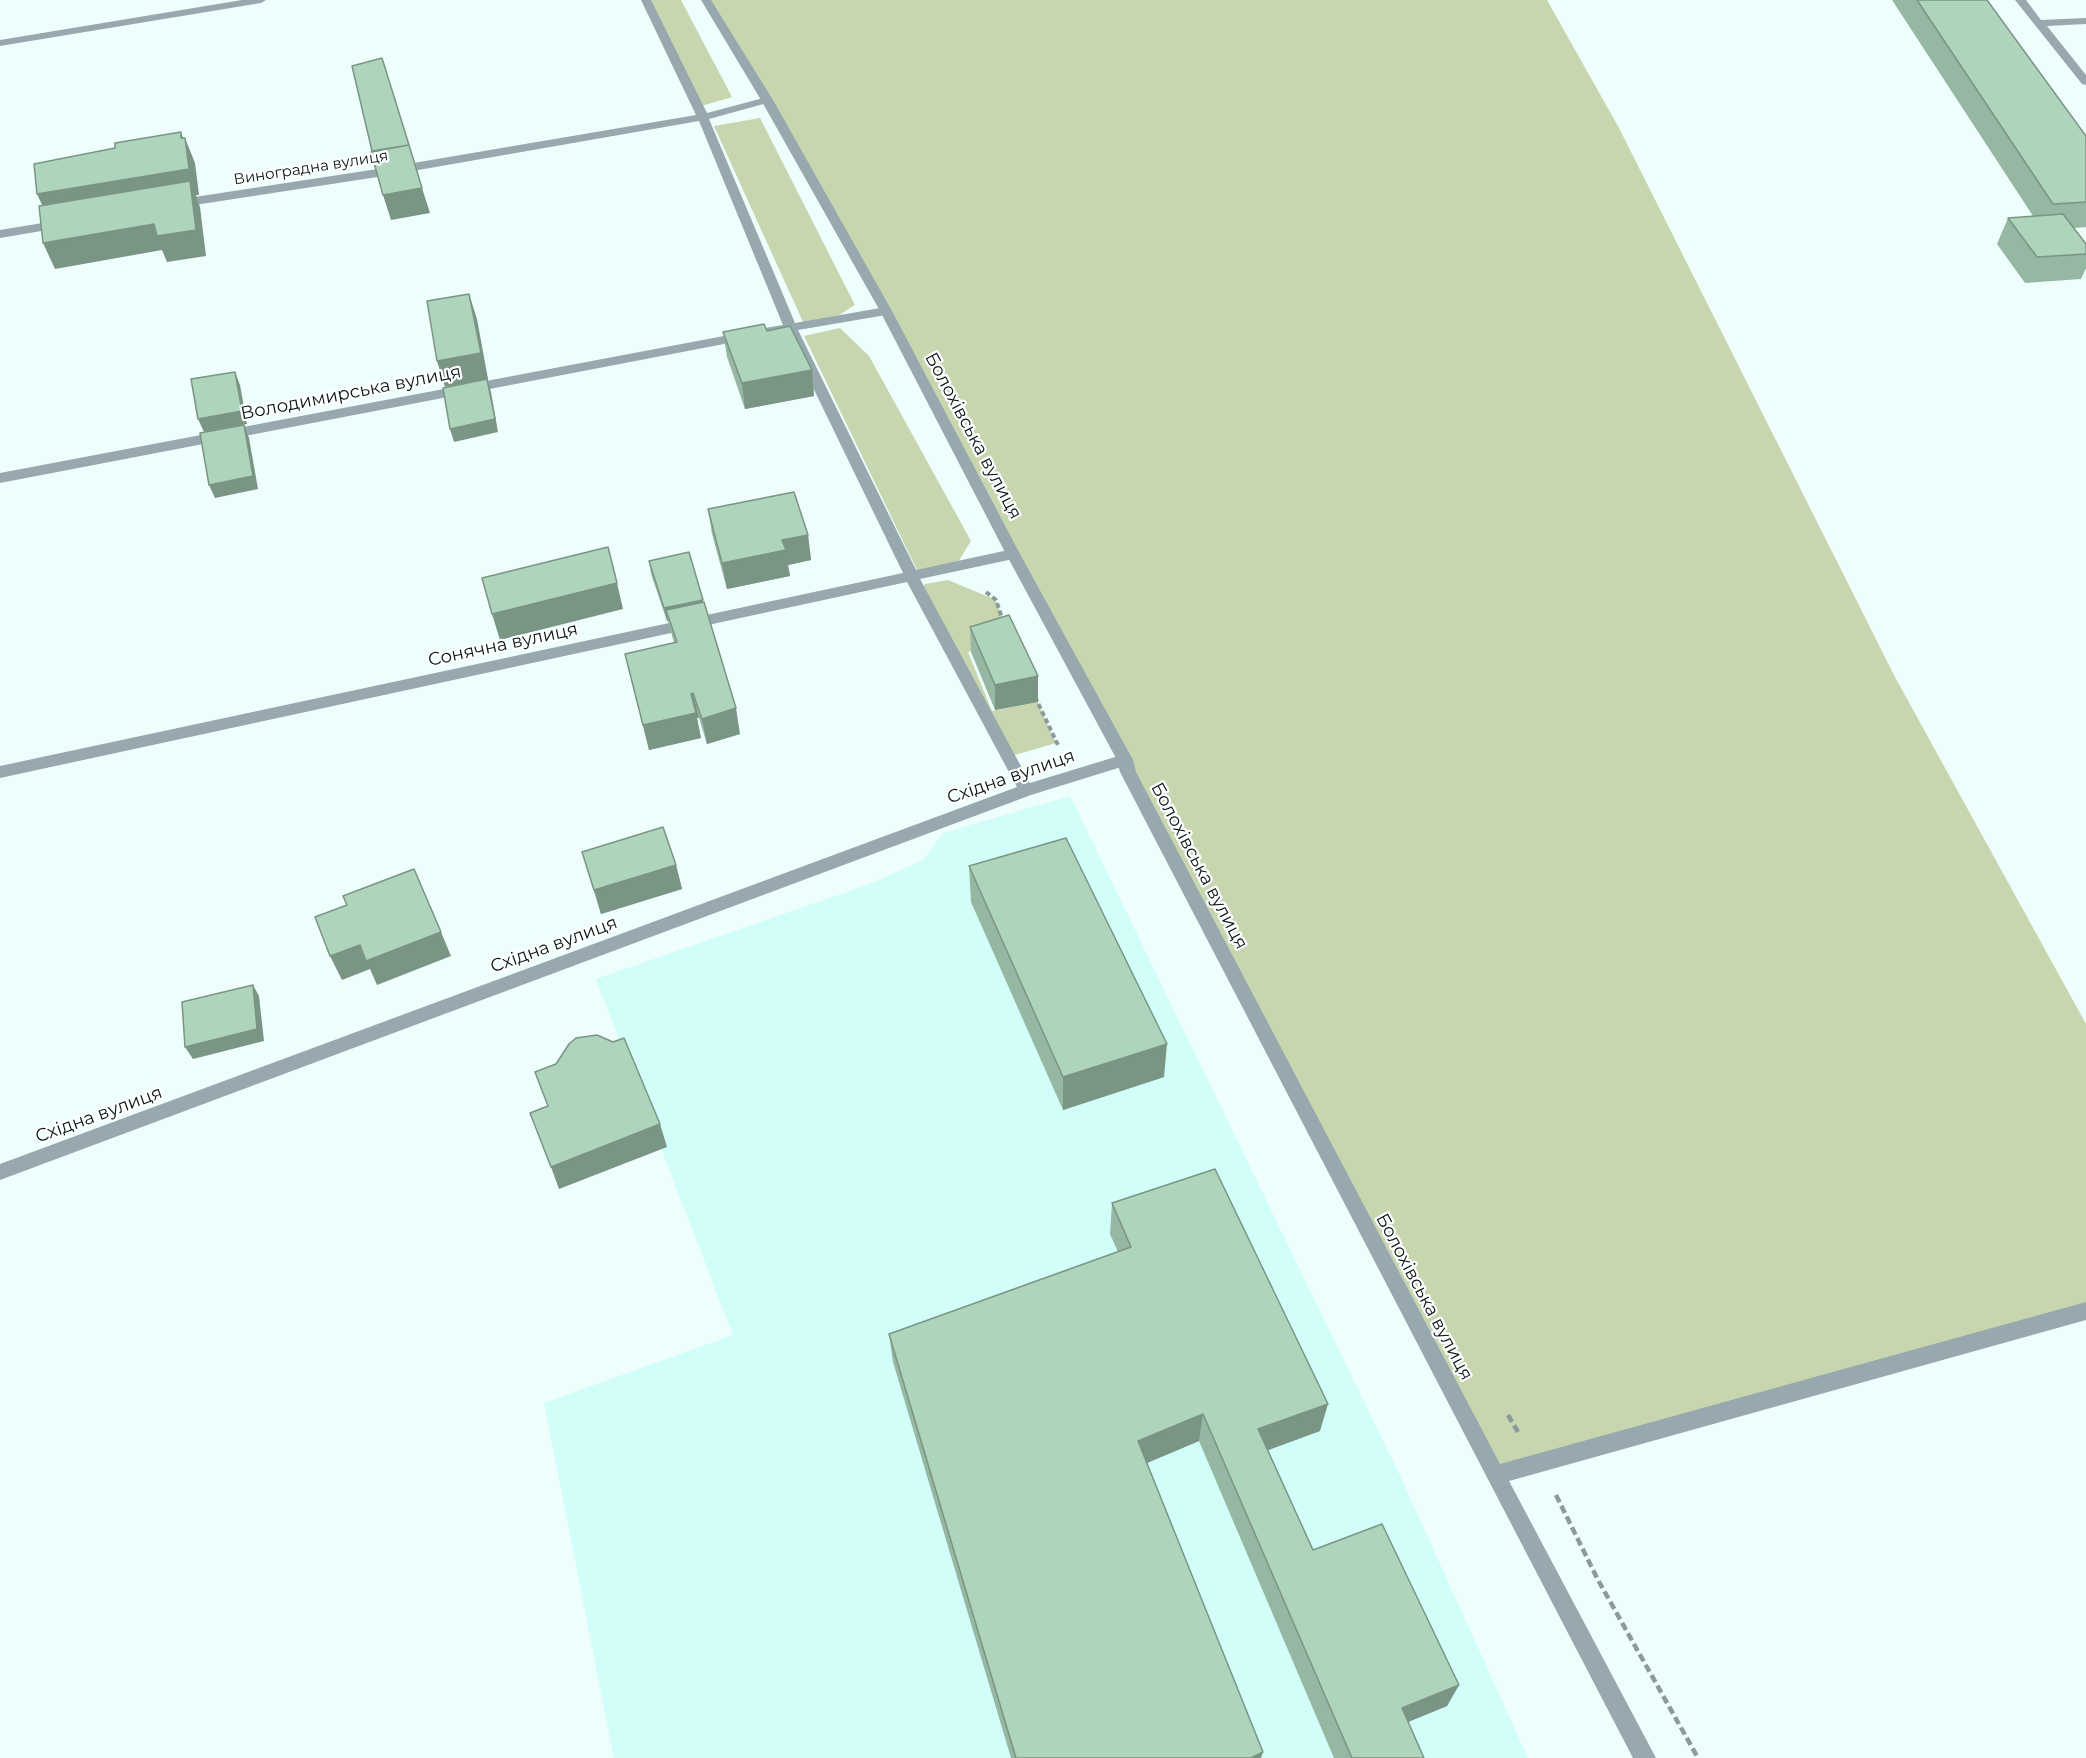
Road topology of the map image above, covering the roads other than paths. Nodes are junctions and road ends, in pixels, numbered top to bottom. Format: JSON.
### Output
{"nodes":[{"id":1,"x":261,"y":0,"type":"edge"},
{"id":2,"x":646,"y":0,"type":"edge"},
{"id":3,"x":706,"y":0,"type":"edge"},
{"id":4,"x":2020,"y":0,"type":"edge"},
{"id":5,"x":2086,"y":21,"type":"edge"},
{"id":6,"x":2038,"y":23,"type":"junction"},
{"id":7,"x":0,"y":43,"type":"edge"},
{"id":8,"x":2086,"y":82,"type":"edge"},
{"id":9,"x":767,"y":100,"type":"junction"},
{"id":10,"x":703,"y":117,"type":"junction"},
{"id":11,"x":161,"y":207,"type":"edge"},
{"id":12,"x":69,"y":223,"type":"edge"},
{"id":13,"x":0,"y":234,"type":"edge"},
{"id":14,"x":886,"y":311,"type":"junction"},
{"id":15,"x":790,"y":327,"type":"junction"},
{"id":16,"x":0,"y":478,"type":"edge"},
{"id":17,"x":1013,"y":554,"type":"junction"},
{"id":18,"x":912,"y":577,"type":"junction"},
{"id":19,"x":1125,"y":760,"type":"junction"},
{"id":20,"x":0,"y":772,"type":"edge"},
{"id":21,"x":1026,"y":790,"type":"junction"},
{"id":22,"x":0,"y":1172,"type":"edge"},
{"id":23,"x":2086,"y":1311,"type":"edge"},
{"id":24,"x":1495,"y":1475,"type":"junction"},
{"id":25,"x":1645,"y":1758,"type":"edge"}],
"edges":[{"from":1,"to":7,"type":"street"},
{"from":2,"to":10,"type":"street"},
{"from":3,"to":9,"type":"street","name":"Болохівська вулиця"},
{"from":4,"to":6,"type":"street"},
{"from":5,"to":6,"type":"street"},
{"from":6,"to":8,"type":"street"},
{"from":9,"to":10,"type":"street","name":"Виноградна вулиця"},
{"from":9,"to":14,"type":"street","name":"Болохівська вулиця"},
{"from":10,"to":11,"type":"street","name":"Виноградна вулиця"},
{"from":10,"to":15,"type":"street"},
{"from":12,"to":13,"type":"street"},
{"from":14,"to":15,"type":"street","name":"Володимирська вулиця"},
{"from":14,"to":17,"type":"street","name":"Болохівська вулиця"},
{"from":15,"to":16,"type":"street","name":"Володимирська вулиця"},
{"from":15,"to":18,"type":"street"},
{"from":17,"to":18,"type":"street","name":"Сонячна вулиця"},
{"from":17,"to":19,"type":"street","name":"Болохівська вулиця"},
{"from":18,"to":20,"type":"street","name":"Сонячна вулиця"},
{"from":18,"to":21,"type":"street"},
{"from":19,"to":21,"type":"street","name":"Східна вулиця"},
{"from":19,"to":24,"type":"street","name":"Болохівська вулиця"},
{"from":21,"to":22,"type":"street","name":"Східна вулиця"},
{"from":23,"to":24,"type":"street"},
{"from":24,"to":25,"type":"street","name":"Болохівська вулиця"}]}
